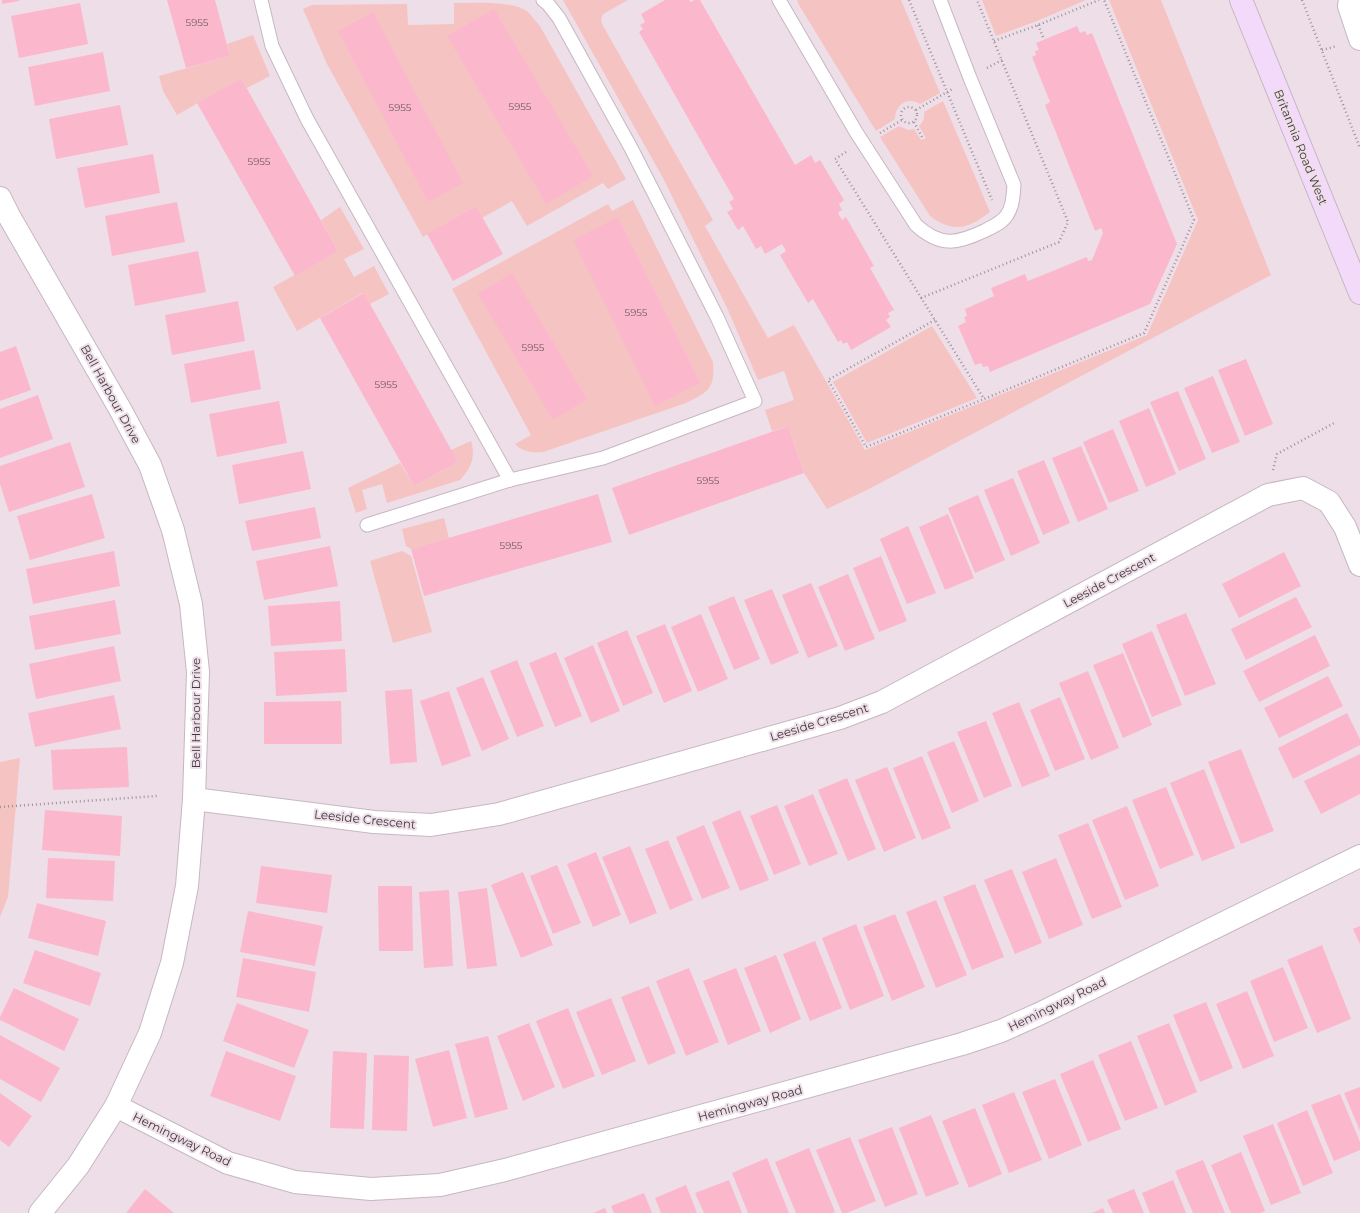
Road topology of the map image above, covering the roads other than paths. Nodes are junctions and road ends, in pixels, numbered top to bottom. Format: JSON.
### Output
{"nodes":[{"id":1,"x":261,"y":0,"type":"edge"},
{"id":2,"x":543,"y":0,"type":"edge"},
{"id":3,"x":779,"y":0,"type":"edge"},
{"id":4,"x":940,"y":0,"type":"edge"},
{"id":5,"x":1242,"y":0,"type":"edge"},
{"id":6,"x":1350,"y":0,"type":"edge"},
{"id":7,"x":1360,"y":39,"type":"edge"},
{"id":8,"x":0,"y":198,"type":"edge"},
{"id":9,"x":1360,"y":293,"type":"edge"},
{"id":10,"x":510,"y":480,"type":"junction"},
{"id":11,"x":367,"y":525,"type":"dead end"},
{"id":12,"x":1360,"y":565,"type":"edge"},
{"id":13,"x":194,"y":799,"type":"junction"},
{"id":14,"x":1360,"y":856,"type":"edge"},
{"id":15,"x":116,"y":1106,"type":"junction"},
{"id":16,"x":40,"y":1213,"type":"edge"}],
"edges":[{"from":1,"to":10,"type":"lane"},
{"from":2,"to":10,"type":"lane"},
{"from":3,"to":4,"type":"lane"},
{"from":5,"to":9,"type":"main road","name":"Britannia Road West"},
{"from":6,"to":7,"type":"street"},
{"from":8,"to":13,"type":"street","name":"Bell Harbour Drive"},
{"from":10,"to":11,"type":"lane"},
{"from":12,"to":13,"type":"street","name":"Leeside Crescent"},
{"from":13,"to":15,"type":"street","name":"Bell Harbour Drive"},
{"from":14,"to":15,"type":"street","name":"Hemingway Road"},
{"from":15,"to":16,"type":"street","name":"Bell Harbour Drive"}]}
